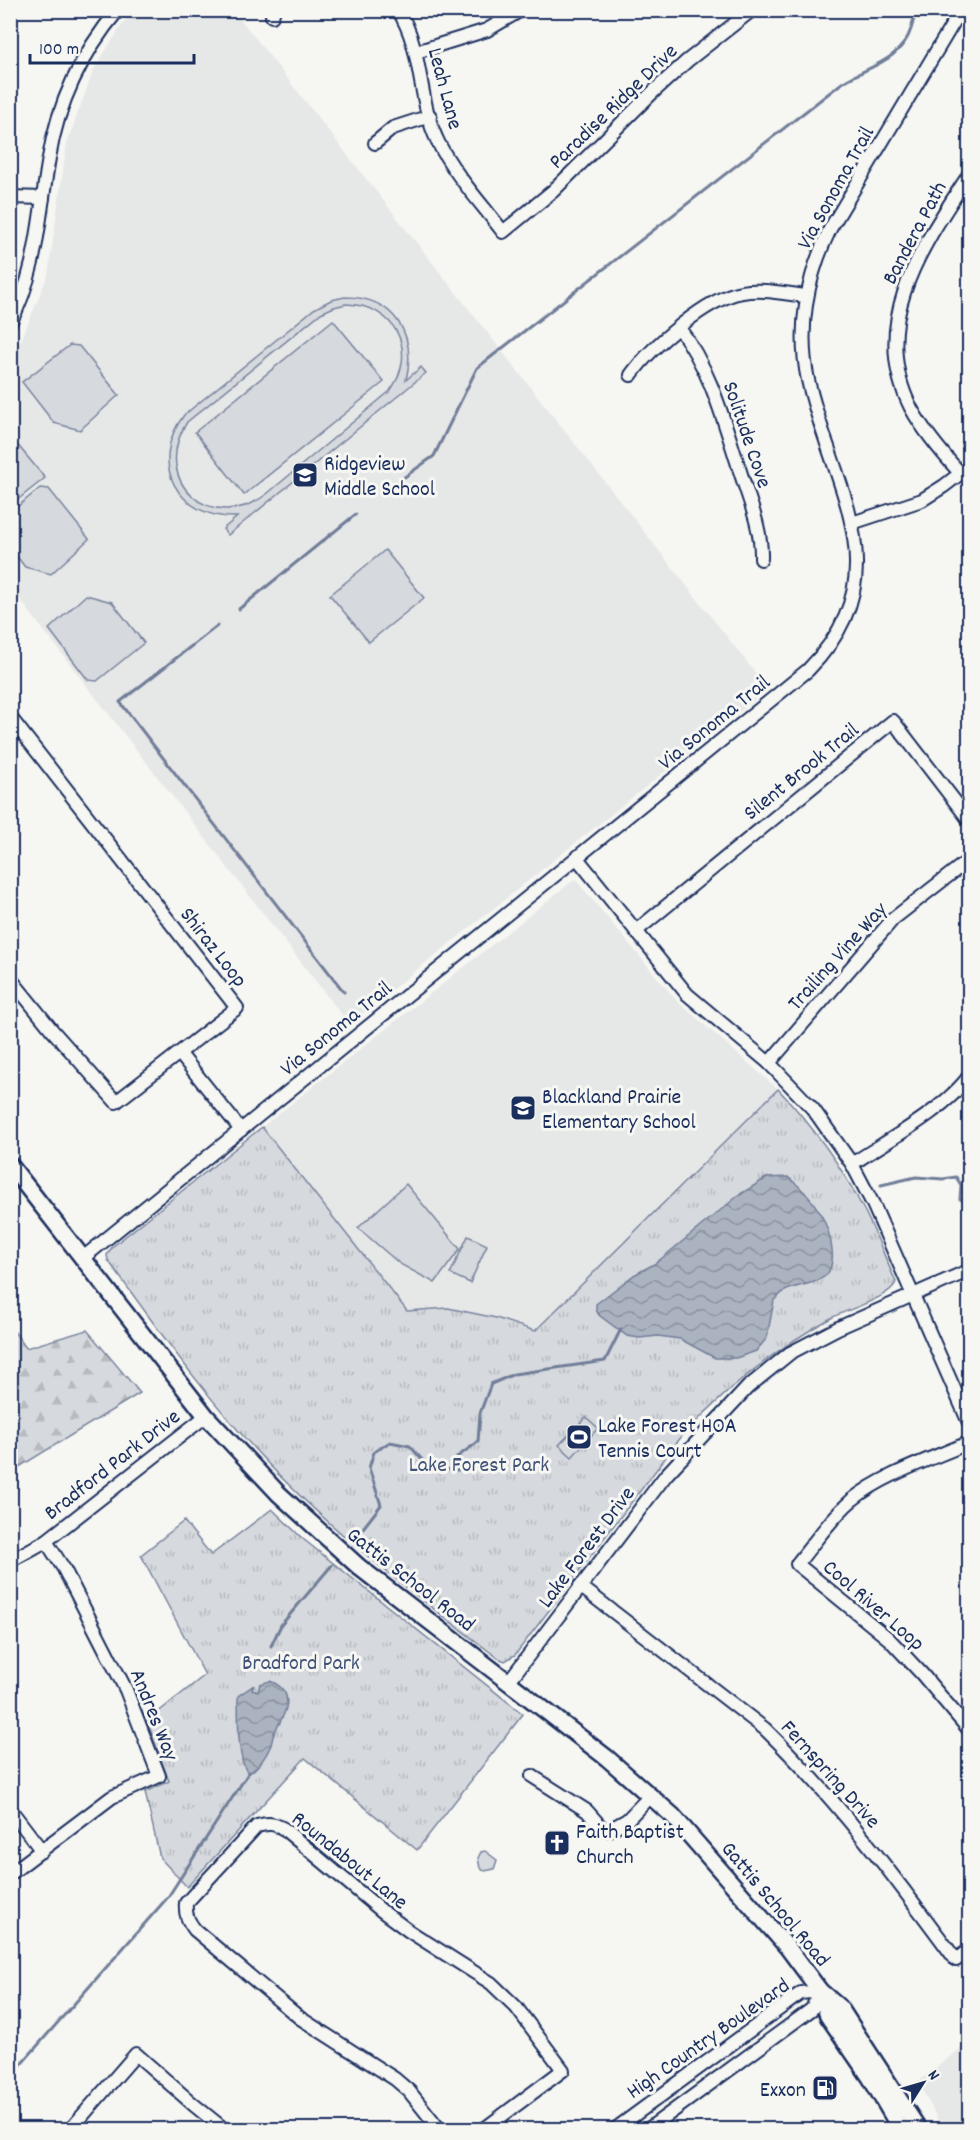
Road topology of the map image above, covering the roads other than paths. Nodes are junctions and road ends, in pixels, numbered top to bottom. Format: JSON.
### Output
{"nodes":[{"id":1,"x":118,"y":10,"type":"edge"},
{"id":2,"x":398,"y":10,"type":"edge"},
{"id":3,"x":521,"y":10,"type":"edge"},
{"id":4,"x":752,"y":10,"type":"edge"},
{"id":5,"x":961,"y":10,"type":"edge"},
{"id":6,"x":416,"y":52,"type":"junction"},
{"id":7,"x":430,"y":116,"type":"junction"},
{"id":8,"x":375,"y":143,"type":"dead end"},
{"id":9,"x":968,"y":181,"type":"edge"},
{"id":10,"x":10,"y":197,"type":"edge"},
{"id":11,"x":43,"y":198,"type":"junction"},
{"id":12,"x":502,"y":232,"type":"joint"},
{"id":13,"x":807,"y":297,"type":"junction"},
{"id":14,"x":10,"y":323,"type":"edge"},
{"id":15,"x":679,"y":328,"type":"junction"},
{"id":16,"x":632,"y":375,"type":"dead end"},
{"id":17,"x":965,"y":470,"type":"edge"},
{"id":18,"x":852,"y":523,"type":"junction"},
{"id":19,"x":761,"y":559,"type":"dead end"},
{"id":20,"x":10,"y":717,"type":"edge"},
{"id":21,"x":969,"y":821,"type":"edge"},
{"id":22,"x":577,"y":858,"type":"junction"},
{"id":23,"x":969,"y":859,"type":"edge"},
{"id":24,"x":636,"y":931,"type":"junction"},
{"id":25,"x":10,"y":978,"type":"edge"},
{"id":26,"x":180,"y":1054,"type":"junction"},
{"id":27,"x":769,"y":1063,"type":"junction"},
{"id":28,"x":969,"y":1075,"type":"edge"},
{"id":29,"x":241,"y":1130,"type":"junction"},
{"id":30,"x":852,"y":1164,"type":"junction"},
{"id":31,"x":10,"y":1165,"type":"edge"},
{"id":32,"x":83,"y":1258,"type":"junction"},
{"id":33,"x":969,"y":1270,"type":"edge"},
{"id":34,"x":914,"y":1295,"type":"junction"},
{"id":35,"x":206,"y":1416,"type":"junction"},
{"id":36,"x":969,"y":1425,"type":"edge"},
{"id":37,"x":969,"y":1442,"type":"edge"},
{"id":38,"x":46,"y":1541,"type":"junction"},
{"id":39,"x":10,"y":1561,"type":"edge"},
{"id":40,"x":579,"y":1586,"type":"junction"},
{"id":41,"x":509,"y":1681,"type":"junction"},
{"id":42,"x":969,"y":1731,"type":"edge"},
{"id":43,"x":532,"y":1776,"type":"dead end"},
{"id":44,"x":650,"y":1796,"type":"junction"},
{"id":45,"x":10,"y":1809,"type":"edge"},
{"id":46,"x":42,"y":1851,"type":"junction"},
{"id":47,"x":10,"y":1874,"type":"edge"},
{"id":48,"x":969,"y":1949,"type":"edge"},
{"id":49,"x":820,"y":1991,"type":"junction"},
{"id":50,"x":682,"y":2080,"type":"junction"},
{"id":51,"x":692,"y":2098,"type":"junction"},
{"id":52,"x":615,"y":2129,"type":"edge"},
{"id":53,"x":70,"y":2130,"type":"edge"},
{"id":54,"x":225,"y":2130,"type":"edge"},
{"id":55,"x":440,"y":2130,"type":"edge"},
{"id":56,"x":483,"y":2130,"type":"edge"},
{"id":57,"x":647,"y":2130,"type":"edge"},
{"id":58,"x":901,"y":2130,"type":"edge"},
{"id":59,"x":919,"y":2130,"type":"edge"}],
"edges":[{"from":1,"to":11,"type":"street"},
{"from":2,"to":6,"type":"street","name":"Leah Lane"},
{"from":3,"to":6,"type":"street"},
{"from":4,"to":12,"type":"street","name":"Paradise Ridge Drive"},
{"from":5,"to":13,"type":"street","name":"Via Sonoma Trail"},
{"from":6,"to":7,"type":"street","name":"Leah Lane"},
{"from":7,"to":8,"type":"street"},
{"from":7,"to":12,"type":"street","name":"Leah Lane"},
{"from":9,"to":17,"type":"street","name":"Bandera Path"},
{"from":10,"to":11,"type":"street"},
{"from":11,"to":14,"type":"street"},
{"from":13,"to":15,"type":"street"},
{"from":13,"to":18,"type":"street","name":"Via Sonoma Trail"},
{"from":15,"to":16,"type":"street"},
{"from":15,"to":19,"type":"street","name":"Solitude Cove"},
{"from":17,"to":18,"type":"street"},
{"from":18,"to":22,"type":"street","name":"Via Sonoma Trail"},
{"from":20,"to":26,"type":"street","name":"Shiraz Loop"},
{"from":21,"to":24,"type":"street","name":"Silent Brook Trail"},
{"from":22,"to":24,"type":"street"},
{"from":22,"to":29,"type":"street","name":"Via Sonoma Trail"},
{"from":23,"to":27,"type":"street","name":"Trailing Vine Way"},
{"from":24,"to":27,"type":"street"},
{"from":25,"to":26,"type":"street","name":"Shiraz Loop"},
{"from":26,"to":29,"type":"street"},
{"from":27,"to":30,"type":"street"},
{"from":28,"to":30,"type":"street"},
{"from":29,"to":32,"type":"street","name":"Via Sonoma Trail"},
{"from":30,"to":34,"type":"street"},
{"from":31,"to":32,"type":"main road","name":"Gattis School Road"},
{"from":32,"to":35,"type":"main road","name":"Gattis School Road"},
{"from":33,"to":34,"type":"street","name":"Lake Forest Drive"},
{"from":34,"to":36,"type":"street"},
{"from":34,"to":40,"type":"street","name":"Lake Forest Drive"},
{"from":35,"to":38,"type":"street","name":"Bradford Park Drive"},
{"from":35,"to":41,"type":"main road","name":"Gattis School Road"},
{"from":37,"to":42,"type":"street","name":"Cool River Loop"},
{"from":38,"to":39,"type":"street","name":"Bradford Park Drive"},
{"from":38,"to":46,"type":"street","name":"Andres Way"},
{"from":40,"to":41,"type":"street","name":"Lake Forest Drive"},
{"from":40,"to":48,"type":"street","name":"Fernspring Drive"},
{"from":41,"to":44,"type":"main road","name":"Gattis School Road"},
{"from":43,"to":44,"type":"street"},
{"from":44,"to":49,"type":"main road","name":"Gattis School Road"},
{"from":45,"to":46,"type":"street"},
{"from":46,"to":47,"type":"street","name":"Andres Way"},
{"from":49,"to":50,"type":"street","name":"High Country Boulevard"},
{"from":49,"to":51,"type":"street","name":"High Country Boulevard"},
{"from":49,"to":58,"type":"main road","name":"Gattis School Road"},
{"from":49,"to":59,"type":"main road","name":"Gattis School Road"},
{"from":50,"to":51,"type":"street"},
{"from":50,"to":52,"type":"street","name":"High Country Boulevard"},
{"from":51,"to":57,"type":"street","name":"High Country Boulevard"},
{"from":53,"to":54,"type":"street"},
{"from":55,"to":56,"type":"street","name":"Roundabout Lane"}]}
